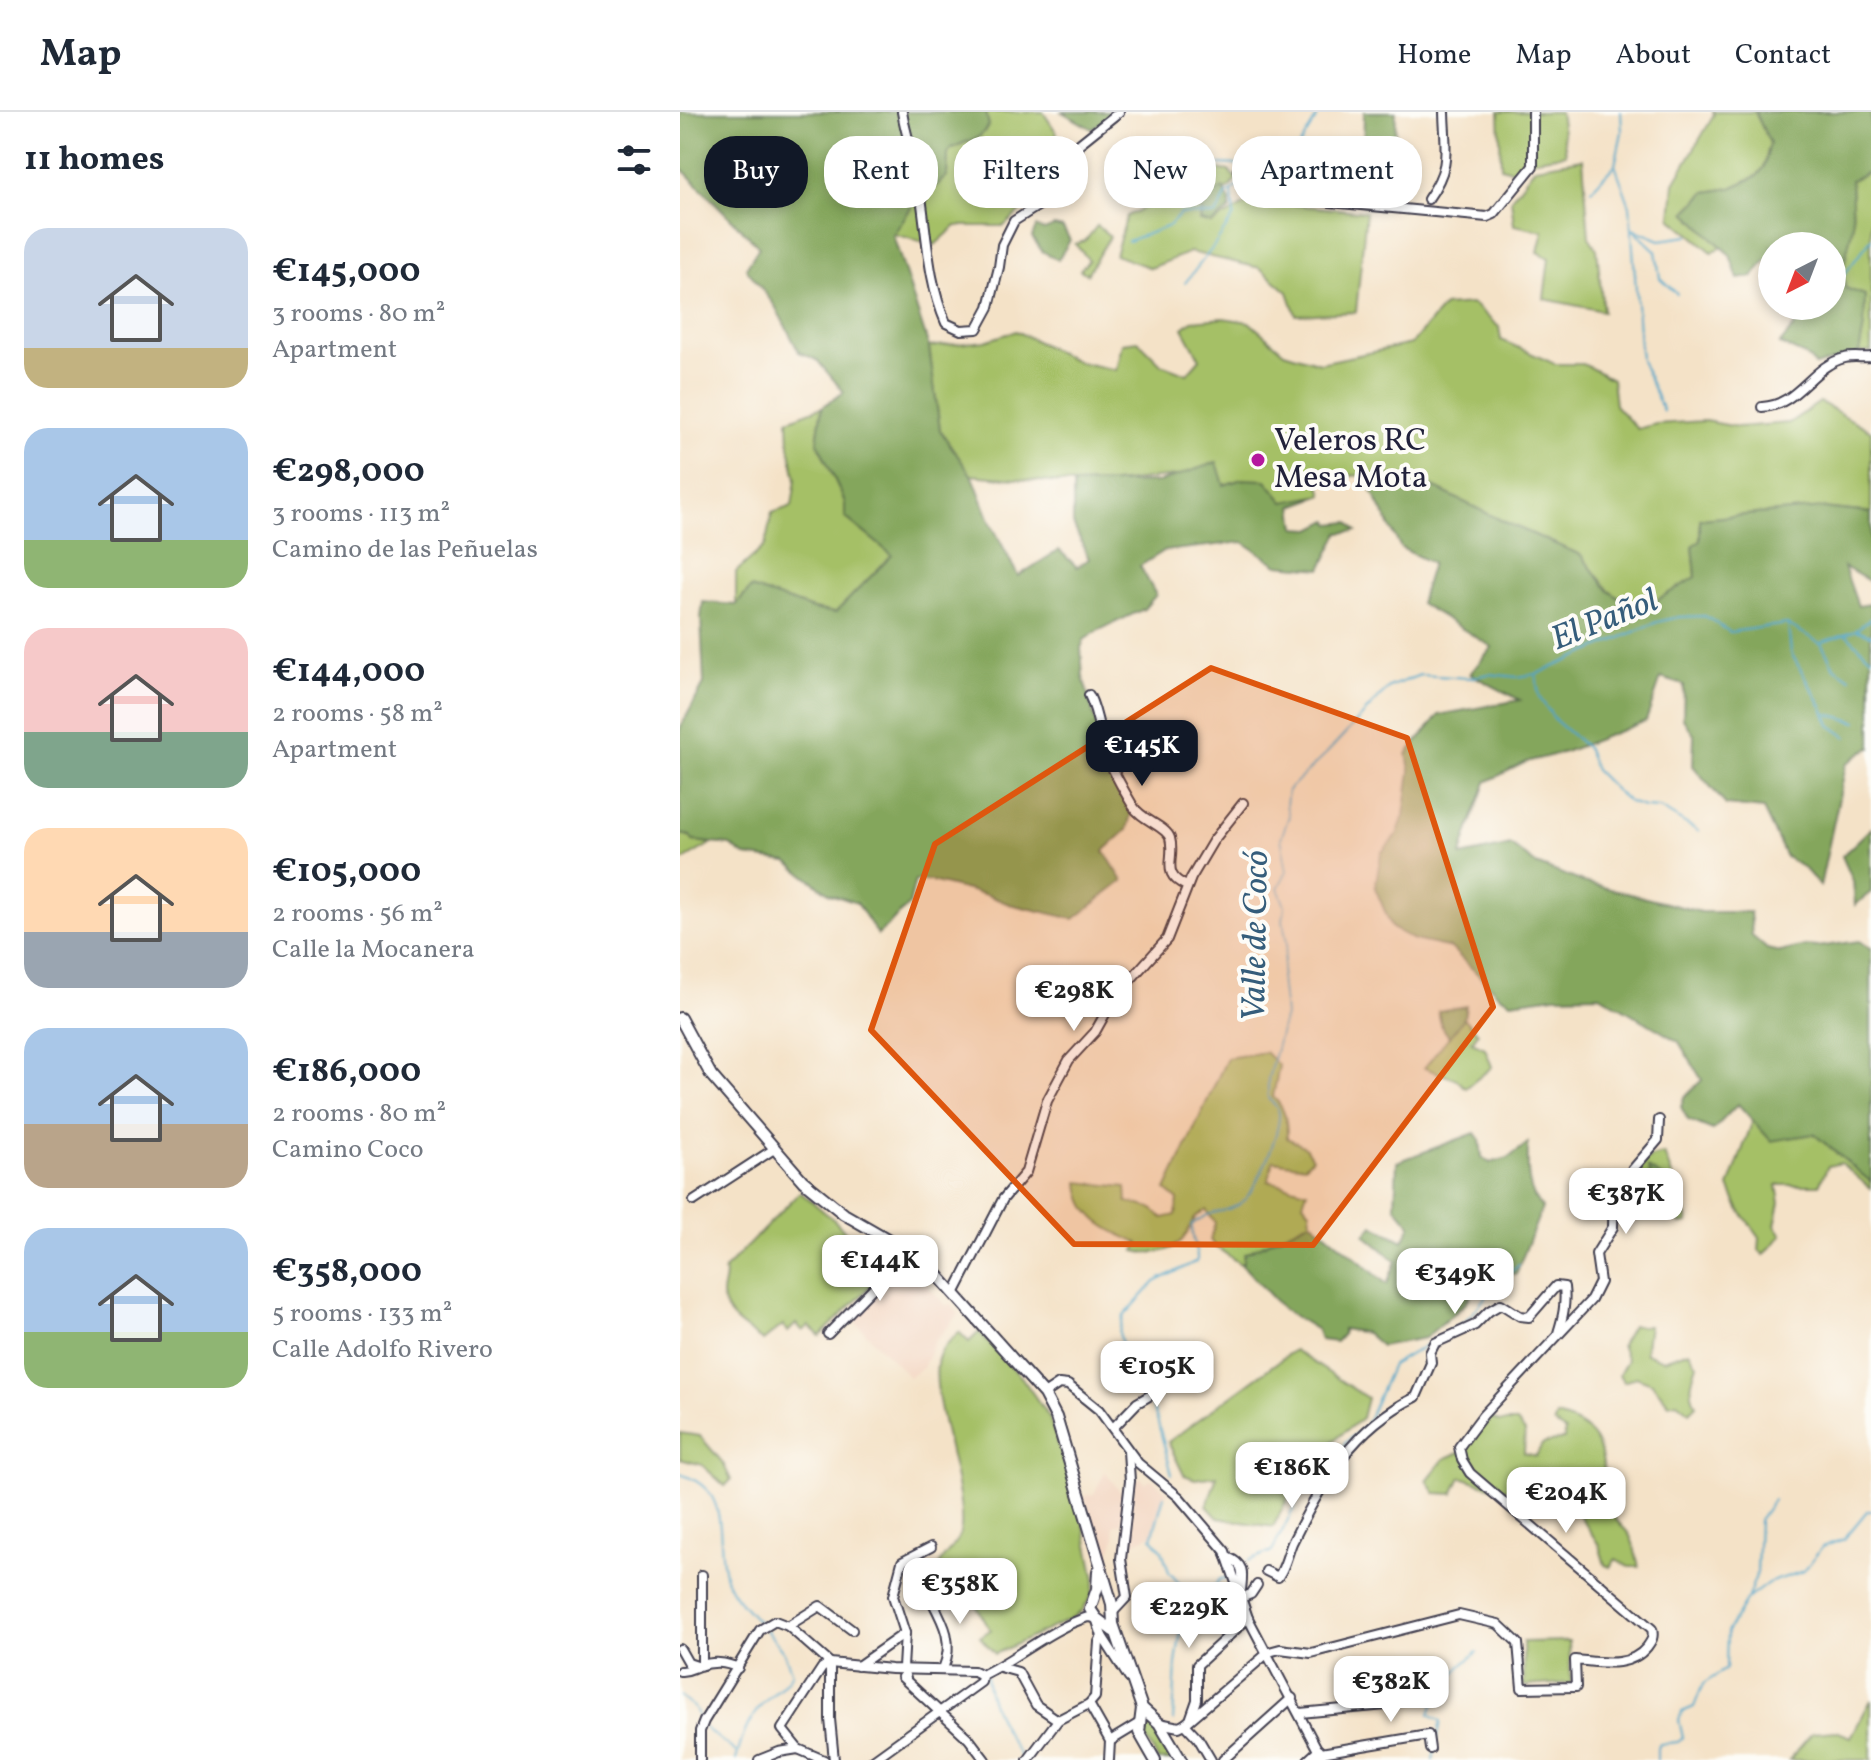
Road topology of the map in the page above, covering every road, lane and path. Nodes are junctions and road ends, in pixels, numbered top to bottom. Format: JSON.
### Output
{"nodes":[{"id":1,"x":902,"y":112,"type":"edge"},
{"id":2,"x":1119,"y":112,"type":"edge"},
{"id":3,"x":1444,"y":112,"type":"edge"},
{"id":4,"x":1533,"y":112,"type":"edge"},
{"id":5,"x":1428,"y":199,"type":"dead end"},
{"id":6,"x":1393,"y":208,"type":"edge"},
{"id":7,"x":1871,"y":357,"type":"edge"},
{"id":8,"x":1762,"y":407,"type":"dead end"},
{"id":9,"x":1089,"y":695,"type":"dead end"},
{"id":10,"x":1243,"y":803,"type":"dead end"},
{"id":11,"x":1187,"y":886,"type":"junction"},
{"id":12,"x":680,"y":1018,"type":"edge"},
{"id":13,"x":1659,"y":1120,"type":"dead end"},
{"id":14,"x":774,"y":1149,"type":"junction"},
{"id":15,"x":694,"y":1201,"type":"dead end"},
{"id":16,"x":910,"y":1250,"type":"junction"},
{"id":17,"x":955,"y":1292,"type":"junction"},
{"id":18,"x":828,"y":1334,"type":"dead end"},
{"id":19,"x":1558,"y":1334,"type":"junction"},
{"id":20,"x":1175,"y":1365,"type":"dead end"},
{"id":21,"x":1044,"y":1394,"type":"junction"},
{"id":22,"x":1113,"y":1428,"type":"junction"},
{"id":23,"x":1128,"y":1451,"type":"junction"},
{"id":24,"x":931,"y":1547,"type":"dead end"},
{"id":25,"x":1097,"y":1556,"type":"junction"},
{"id":26,"x":1266,"y":1571,"type":"dead end"},
{"id":27,"x":702,"y":1575,"type":"dead end"},
{"id":28,"x":924,"y":1585,"type":"dead end"},
{"id":29,"x":1257,"y":1585,"type":"dead end"},
{"id":30,"x":1241,"y":1596,"type":"junction"},
{"id":31,"x":1110,"y":1600,"type":"junction"},
{"id":32,"x":1093,"y":1601,"type":"junction"},
{"id":33,"x":1112,"y":1613,"type":"junction"},
{"id":34,"x":1098,"y":1618,"type":"junction"},
{"id":35,"x":1248,"y":1618,"type":"junction"},
{"id":36,"x":1080,"y":1619,"type":"junction"},
{"id":37,"x":788,"y":1626,"type":"junction"},
{"id":38,"x":852,"y":1630,"type":"dead end"},
{"id":39,"x":905,"y":1633,"type":"junction"},
{"id":40,"x":1102,"y":1636,"type":"junction"},
{"id":41,"x":1117,"y":1636,"type":"junction"},
{"id":42,"x":680,"y":1649,"type":"edge"},
{"id":43,"x":1269,"y":1652,"type":"junction"},
{"id":44,"x":830,"y":1663,"type":"junction"},
{"id":45,"x":700,"y":1666,"type":"junction"},
{"id":46,"x":858,"y":1666,"type":"junction"},
{"id":47,"x":999,"y":1667,"type":"junction"},
{"id":48,"x":738,"y":1668,"type":"junction"},
{"id":49,"x":903,"y":1668,"type":"junction"},
{"id":50,"x":891,"y":1669,"type":"junction"},
{"id":51,"x":943,"y":1669,"type":"junction"},
{"id":52,"x":680,"y":1671,"type":"edge"},
{"id":53,"x":982,"y":1675,"type":"junction"},
{"id":54,"x":906,"y":1679,"type":"junction"},
{"id":55,"x":1135,"y":1687,"type":"junction"},
{"id":56,"x":1292,"y":1698,"type":"junction"},
{"id":57,"x":1089,"y":1704,"type":"junction"},
{"id":58,"x":1386,"y":1705,"type":"dead end"},
{"id":59,"x":1142,"y":1708,"type":"junction"},
{"id":60,"x":940,"y":1711,"type":"junction"},
{"id":61,"x":1300,"y":1713,"type":"junction"},
{"id":62,"x":1058,"y":1720,"type":"junction"},
{"id":63,"x":1156,"y":1721,"type":"junction"},
{"id":64,"x":1138,"y":1724,"type":"junction"},
{"id":65,"x":1182,"y":1724,"type":"junction"},
{"id":66,"x":1110,"y":1741,"type":"junction"},
{"id":67,"x":1172,"y":1744,"type":"junction"},
{"id":68,"x":798,"y":1749,"type":"junction"},
{"id":69,"x":1430,"y":1749,"type":"dead end"},
{"id":70,"x":1321,"y":1754,"type":"edge"},
{"id":71,"x":700,"y":1760,"type":"edge"},
{"id":72,"x":759,"y":1760,"type":"edge"},
{"id":73,"x":824,"y":1760,"type":"edge"},
{"id":74,"x":834,"y":1760,"type":"edge"},
{"id":75,"x":873,"y":1760,"type":"edge"},
{"id":76,"x":985,"y":1760,"type":"edge"},
{"id":77,"x":1028,"y":1760,"type":"edge"},
{"id":78,"x":1109,"y":1760,"type":"edge"},
{"id":79,"x":1155,"y":1760,"type":"edge"},
{"id":80,"x":1181,"y":1760,"type":"edge"},
{"id":81,"x":1211,"y":1760,"type":"edge"},
{"id":82,"x":1223,"y":1760,"type":"edge"},
{"id":83,"x":1308,"y":1760,"type":"edge"}],
"edges":[{"from":1,"to":2,"type":"street"},
{"from":3,"to":5,"type":"street"},
{"from":4,"to":6,"type":"street"},
{"from":7,"to":8,"type":"street"},
{"from":9,"to":11,"type":"street"},
{"from":10,"to":11,"type":"street"},
{"from":11,"to":17,"type":"street"},
{"from":12,"to":14,"type":"main road"},
{"from":13,"to":19,"type":"street"},
{"from":14,"to":15,"type":"street"},
{"from":14,"to":16,"type":"main road"},
{"from":16,"to":17,"type":"main road"},
{"from":16,"to":18,"type":"street"},
{"from":17,"to":21,"type":"main road"},
{"from":19,"to":26,"type":"street"},
{"from":19,"to":43,"type":"street"},
{"from":20,"to":22,"type":"street"},
{"from":21,"to":22,"type":"street"},
{"from":21,"to":25,"type":"main road"},
{"from":22,"to":23,"type":"street"},
{"from":23,"to":30,"type":"street"},
{"from":23,"to":33,"type":"street"},
{"from":24,"to":39,"type":"street"},
{"from":25,"to":31,"type":"main road"},
{"from":25,"to":32,"type":"main road"},
{"from":27,"to":45,"type":"street"},
{"from":28,"to":51,"type":"street"},
{"from":29,"to":30,"type":"street"},
{"from":30,"to":35,"type":"street"},
{"from":31,"to":32,"type":"main road"},
{"from":31,"to":33,"type":"main road"},
{"from":32,"to":34,"type":"main road"},
{"from":32,"to":36,"type":"street"},
{"from":33,"to":34,"type":"main road"},
{"from":33,"to":41,"type":"main road"},
{"from":34,"to":36,"type":"street"},
{"from":34,"to":40,"type":"street"},
{"from":34,"to":41,"type":"main road"},
{"from":35,"to":43,"type":"street"},
{"from":35,"to":65,"type":"street"},
{"from":36,"to":47,"type":"street"},
{"from":37,"to":38,"type":"street"},
{"from":37,"to":44,"type":"street"},
{"from":37,"to":48,"type":"street"},
{"from":39,"to":46,"type":"street"},
{"from":39,"to":49,"type":"street"},
{"from":40,"to":55,"type":"street"},
{"from":40,"to":57,"type":"street"},
{"from":41,"to":55,"type":"main road"},
{"from":42,"to":45,"type":"street"},
{"from":43,"to":56,"type":"street"},
{"from":43,"to":65,"type":"street"},
{"from":44,"to":46,"type":"street"},
{"from":44,"to":68,"type":"street"},
{"from":44,"to":74,"type":"street"},
{"from":45,"to":48,"type":"street"},
{"from":45,"to":52,"type":"street"},
{"from":46,"to":50,"type":"street"},
{"from":47,"to":53,"type":"street"},
{"from":47,"to":62,"type":"street"},
{"from":48,"to":71,"type":"street"},
{"from":49,"to":50,"type":"street"},
{"from":49,"to":51,"type":"street"},
{"from":49,"to":54,"type":"street"},
{"from":50,"to":54,"type":"street"},
{"from":51,"to":53,"type":"street"},
{"from":53,"to":60,"type":"street"},
{"from":54,"to":60,"type":"street"},
{"from":55,"to":59,"type":"main road"},
{"from":56,"to":61,"type":"street"},
{"from":56,"to":82,"type":"street"},
{"from":57,"to":62,"type":"street"},
{"from":57,"to":66,"type":"street"},
{"from":58,"to":61,"type":"street"},
{"from":59,"to":63,"type":"main road"},
{"from":59,"to":64,"type":"main road"},
{"from":60,"to":75,"type":"street"},
{"from":60,"to":76,"type":"street"},
{"from":61,"to":70,"type":"street"},
{"from":62,"to":77,"type":"street"},
{"from":63,"to":64,"type":"main road"},
{"from":63,"to":65,"type":"street"},
{"from":63,"to":67,"type":"main road"},
{"from":64,"to":66,"type":"street"},
{"from":64,"to":79,"type":"main road"},
{"from":65,"to":67,"type":"street"},
{"from":65,"to":81,"type":"street"},
{"from":66,"to":78,"type":"street"},
{"from":67,"to":80,"type":"main road"},
{"from":68,"to":72,"type":"street"},
{"from":68,"to":73,"type":"street"},
{"from":69,"to":70,"type":"street"},
{"from":70,"to":83,"type":"street"}]}
